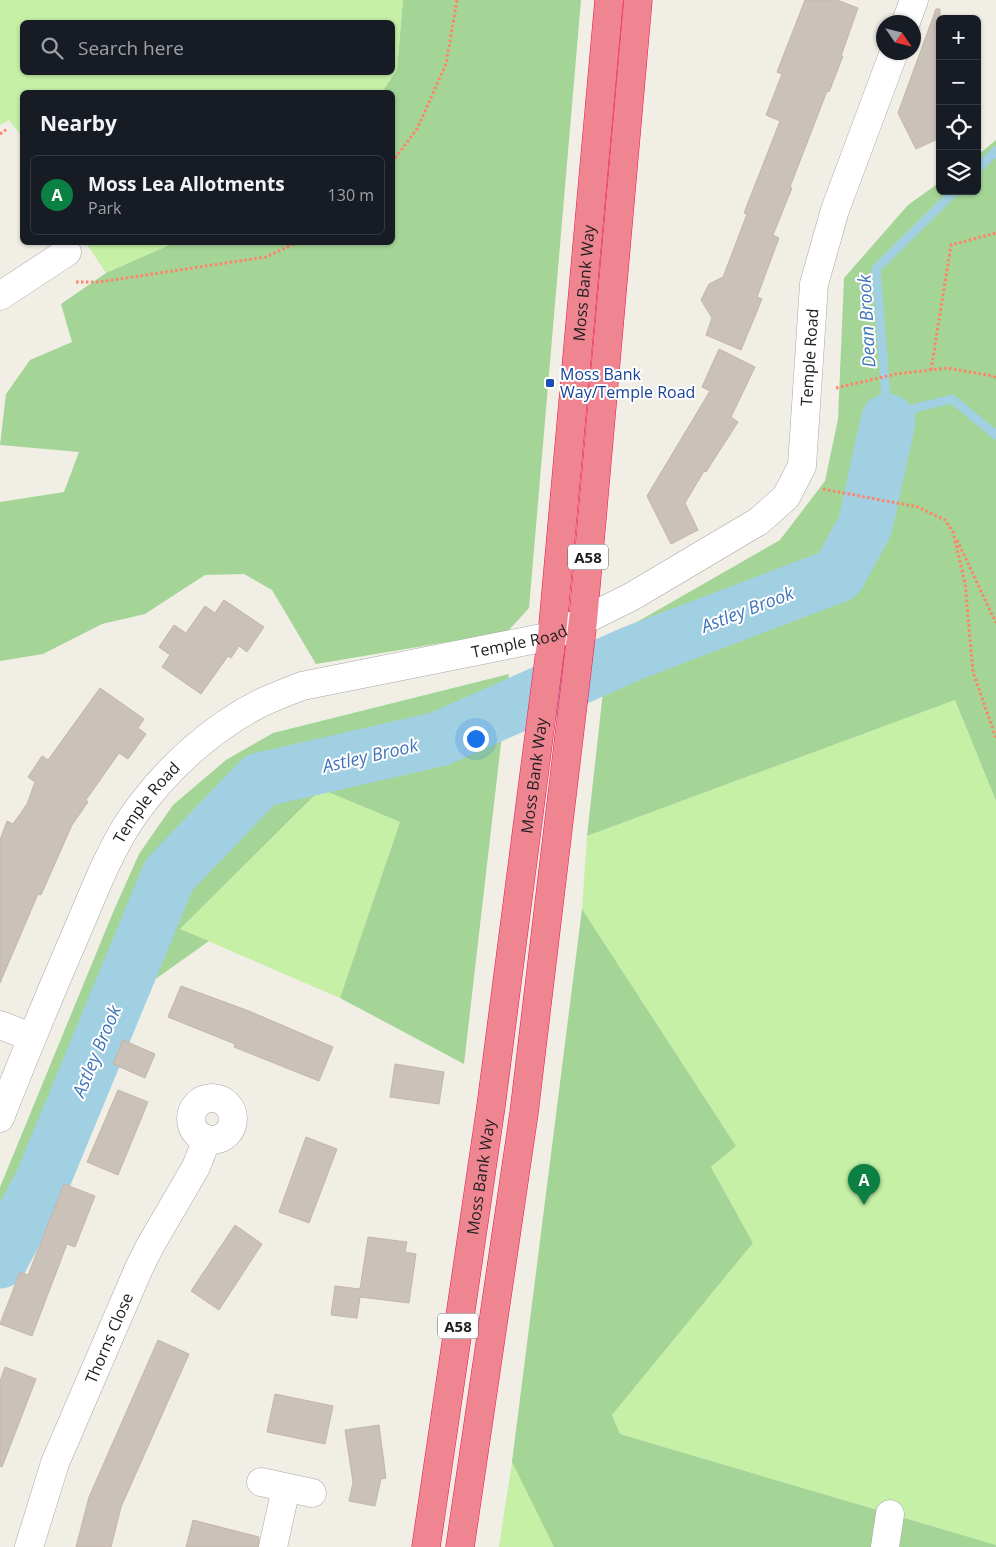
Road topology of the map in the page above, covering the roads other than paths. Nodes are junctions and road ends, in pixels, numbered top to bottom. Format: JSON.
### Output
{"nodes":[{"id":1,"x":608,"y":0,"type":"edge"},
{"id":2,"x":638,"y":0,"type":"edge"},
{"id":3,"x":914,"y":0,"type":"edge"},
{"id":4,"x":909,"y":15,"type":"edge"},
{"id":5,"x":891,"y":60,"type":"edge"},
{"id":6,"x":67,"y":252,"type":"dead end"},
{"id":7,"x":0,"y":296,"type":"edge"},
{"id":8,"x":582,"y":620,"type":"junction"},
{"id":9,"x":552,"y":636,"type":"junction"},
{"id":10,"x":0,"y":1025,"type":"edge"},
{"id":11,"x":31,"y":1037,"type":"junction"},
{"id":12,"x":0,"y":1118,"type":"edge"},
{"id":13,"x":207,"y":1139,"type":"dead end"},
{"id":14,"x":286,"y":1488,"type":"dead end"},
{"id":15,"x":890,"y":1514,"type":"dead end"},
{"id":16,"x":29,"y":1547,"type":"edge"},
{"id":17,"x":273,"y":1547,"type":"edge"},
{"id":18,"x":426,"y":1547,"type":"edge"},
{"id":19,"x":460,"y":1547,"type":"edge"},
{"id":20,"x":885,"y":1547,"type":"edge"}],
"edges":[{"from":1,"to":9,"type":"highway","name":"Moss Bank Way","number":"A58"},
{"from":2,"to":8,"type":"highway","name":"Moss Bank Way","number":"A58"},
{"from":3,"to":4,"type":"street"},
{"from":5,"to":8,"type":"street","name":"Temple Road"},
{"from":6,"to":7,"type":"street"},
{"from":8,"to":9,"type":"street","name":"Temple Road"},
{"from":8,"to":19,"type":"highway","name":"Moss Bank Way","number":"A58"},
{"from":9,"to":11,"type":"street","name":"Temple Road"},
{"from":9,"to":18,"type":"highway","name":"Moss Bank Way","number":"A58"},
{"from":10,"to":11,"type":"street"},
{"from":11,"to":12,"type":"street","name":"Temple Road"},
{"from":13,"to":16,"type":"street","name":"Thorns Close"},
{"from":14,"to":17,"type":"street"},
{"from":15,"to":20,"type":"street"}]}
